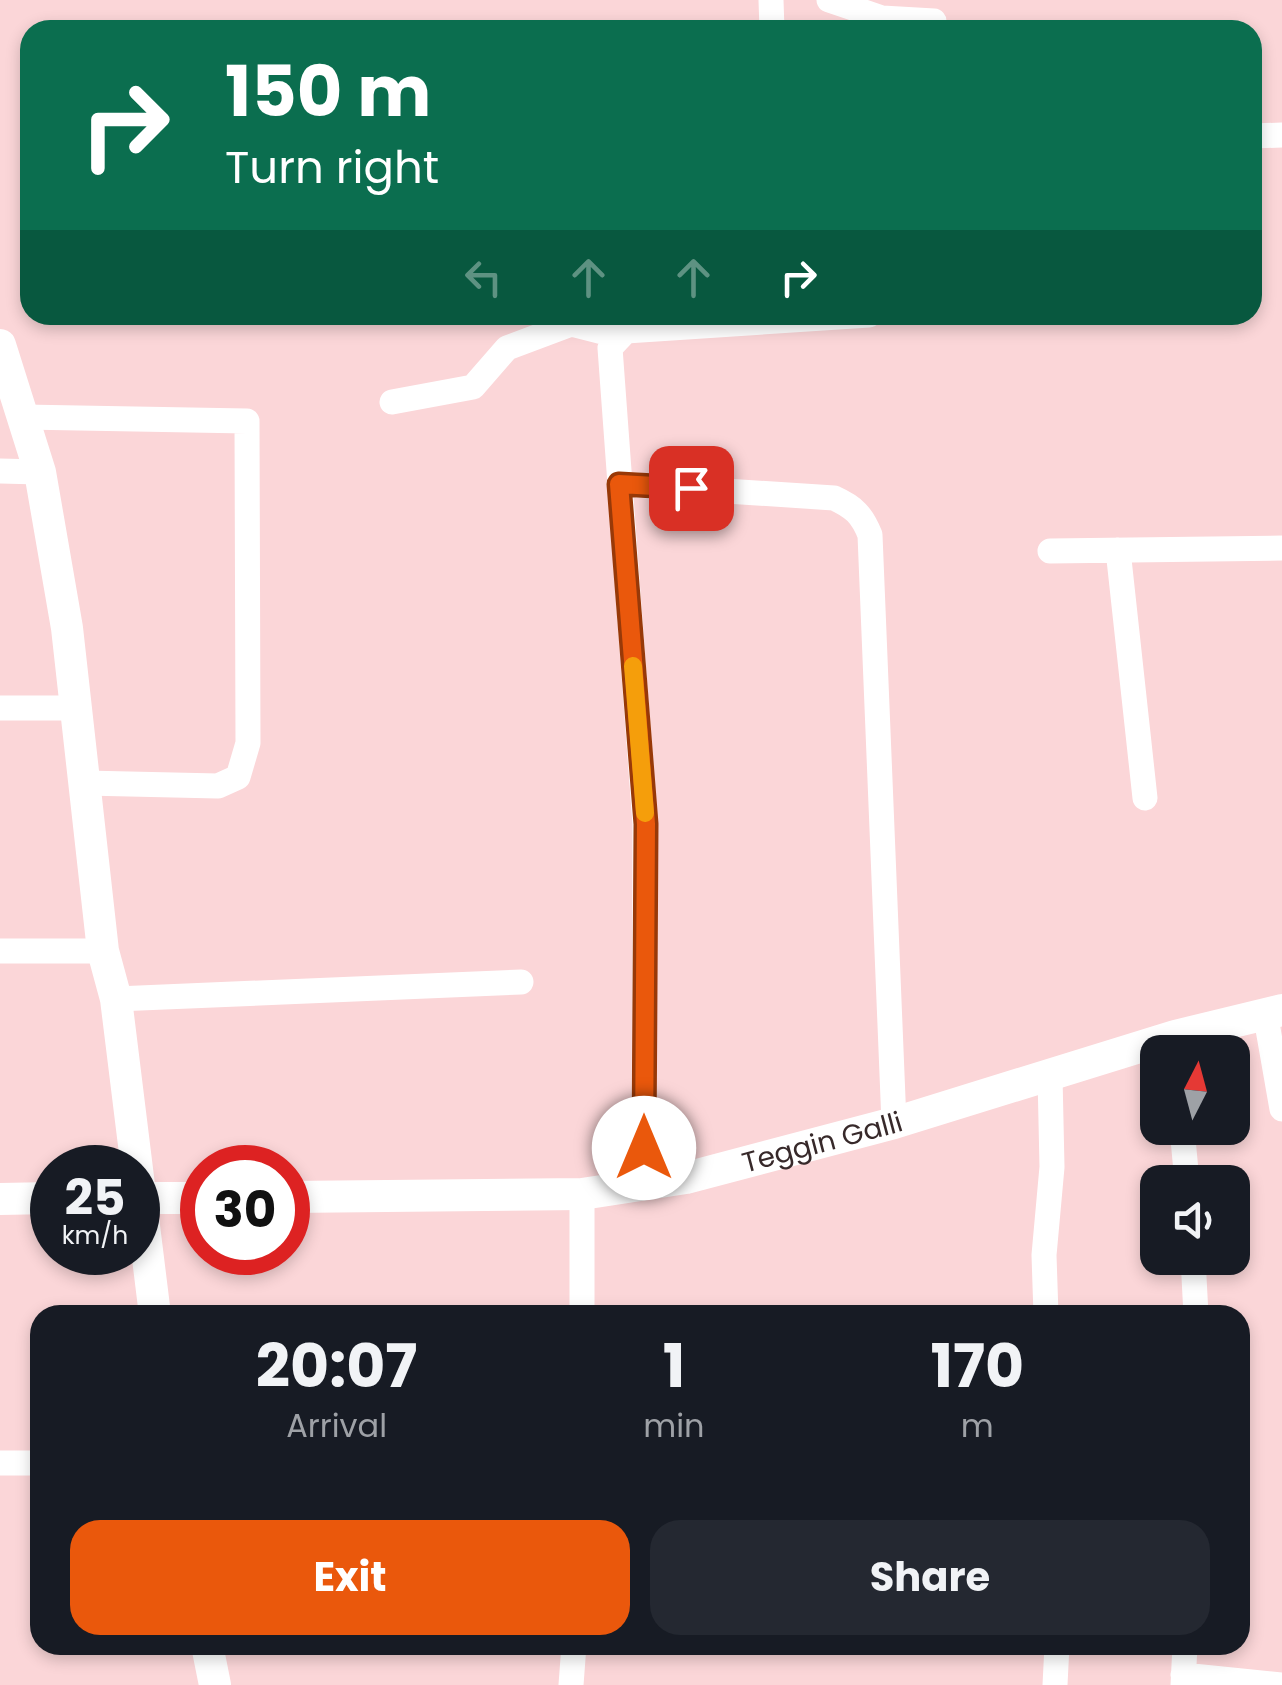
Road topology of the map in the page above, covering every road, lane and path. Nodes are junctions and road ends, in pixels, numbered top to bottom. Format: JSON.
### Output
{"nodes":[{"id":1,"x":829,"y":0,"type":"edge"},
{"id":2,"x":874,"y":20,"type":"edge"},
{"id":3,"x":568,"y":325,"type":"edge"},
{"id":4,"x":575,"y":325,"type":"edge"},
{"id":5,"x":640,"y":325,"type":"edge"},
{"id":6,"x":618,"y":336,"type":"junction"},
{"id":7,"x":0,"y":345,"type":"edge"},
{"id":8,"x":392,"y":402,"type":"dead end"},
{"id":9,"x":23,"y":416,"type":"junction"},
{"id":10,"x":0,"y":471,"type":"edge"},
{"id":11,"x":40,"y":472,"type":"junction"},
{"id":12,"x":619,"y":484,"type":"junction"},
{"id":13,"x":1282,"y":548,"type":"edge"},
{"id":14,"x":1118,"y":550,"type":"junction"},
{"id":15,"x":1050,"y":552,"type":"dead end"},
{"id":16,"x":0,"y":708,"type":"edge"},
{"id":17,"x":76,"y":708,"type":"junction"},
{"id":18,"x":85,"y":783,"type":"junction"},
{"id":19,"x":1145,"y":798,"type":"dead end"},
{"id":20,"x":0,"y":951,"type":"edge"},
{"id":21,"x":103,"y":951,"type":"junction"},
{"id":22,"x":521,"y":982,"type":"dead end"},
{"id":23,"x":116,"y":999,"type":"junction"},
{"id":24,"x":1273,"y":1011,"type":"edge"},
{"id":25,"x":1202,"y":1035,"type":"edge"},
{"id":26,"x":1140,"y":1053,"type":"edge"},
{"id":27,"x":1050,"y":1076,"type":"junction"},
{"id":28,"x":1282,"y":1109,"type":"edge"},
{"id":29,"x":894,"y":1124,"type":"junction"},
{"id":30,"x":134,"y":1145,"type":"edge"},
{"id":31,"x":644,"y":1184,"type":"junction"},
{"id":32,"x":582,"y":1194,"type":"junction"},
{"id":33,"x":310,"y":1197,"type":"edge"},
{"id":34,"x":30,"y":1198,"type":"edge"},
{"id":35,"x":0,"y":1199,"type":"edge"},
{"id":36,"x":150,"y":1275,"type":"edge"},
{"id":37,"x":1194,"y":1275,"type":"edge"},
{"id":38,"x":154,"y":1305,"type":"edge"},
{"id":39,"x":582,"y":1305,"type":"edge"},
{"id":40,"x":1046,"y":1305,"type":"edge"},
{"id":41,"x":1195,"y":1305,"type":"edge"},
{"id":42,"x":0,"y":1463,"type":"edge"},
{"id":43,"x":30,"y":1464,"type":"edge"},
{"id":44,"x":210,"y":1655,"type":"edge"},
{"id":45,"x":573,"y":1655,"type":"edge"},
{"id":46,"x":1056,"y":1655,"type":"edge"},
{"id":47,"x":1184,"y":1655,"type":"edge"},
{"id":48,"x":1183,"y":1680,"type":"edge"},
{"id":49,"x":214,"y":1685,"type":"edge"},
{"id":50,"x":571,"y":1685,"type":"edge"},
{"id":51,"x":1055,"y":1685,"type":"edge"},
{"id":52,"x":1282,"y":1685,"type":"edge"}],
"edges":[{"from":1,"to":2,"type":"street"},
{"from":3,"to":8,"type":"street"},
{"from":4,"to":6,"type":"street"},
{"from":5,"to":6,"type":"street"},
{"from":6,"to":12,"type":"street"},
{"from":7,"to":9,"type":"street"},
{"from":9,"to":11,"type":"street"},
{"from":9,"to":18,"type":"street"},
{"from":10,"to":11,"type":"street"},
{"from":11,"to":17,"type":"street"},
{"from":12,"to":29,"type":"street"},
{"from":12,"to":31,"type":"street"},
{"from":13,"to":14,"type":"street"},
{"from":14,"to":15,"type":"street"},
{"from":14,"to":19,"type":"street"},
{"from":16,"to":17,"type":"street"},
{"from":17,"to":18,"type":"street"},
{"from":18,"to":21,"type":"street"},
{"from":20,"to":21,"type":"street"},
{"from":21,"to":23,"type":"street"},
{"from":22,"to":23,"type":"street"},
{"from":23,"to":30,"type":"street"},
{"from":24,"to":25,"type":"street","name":"Teggin Galli"},
{"from":24,"to":28,"type":"street"},
{"from":26,"to":27,"type":"street","name":"Teggin Galli"},
{"from":27,"to":29,"type":"street","name":"Teggin Galli"},
{"from":27,"to":40,"type":"street"},
{"from":29,"to":31,"type":"street","name":"Teggin Galli"},
{"from":31,"to":32,"type":"street","name":"Teggin Galli"},
{"from":32,"to":33,"type":"street","name":"Teggin Galli"},
{"from":32,"to":39,"type":"street"},
{"from":34,"to":35,"type":"street"},
{"from":36,"to":38,"type":"street"},
{"from":37,"to":41,"type":"street"},
{"from":42,"to":43,"type":"street"},
{"from":44,"to":49,"type":"street"},
{"from":45,"to":50,"type":"street"},
{"from":46,"to":51,"type":"street"},
{"from":47,"to":48,"type":"street"},
{"from":48,"to":52,"type":"street"}]}
